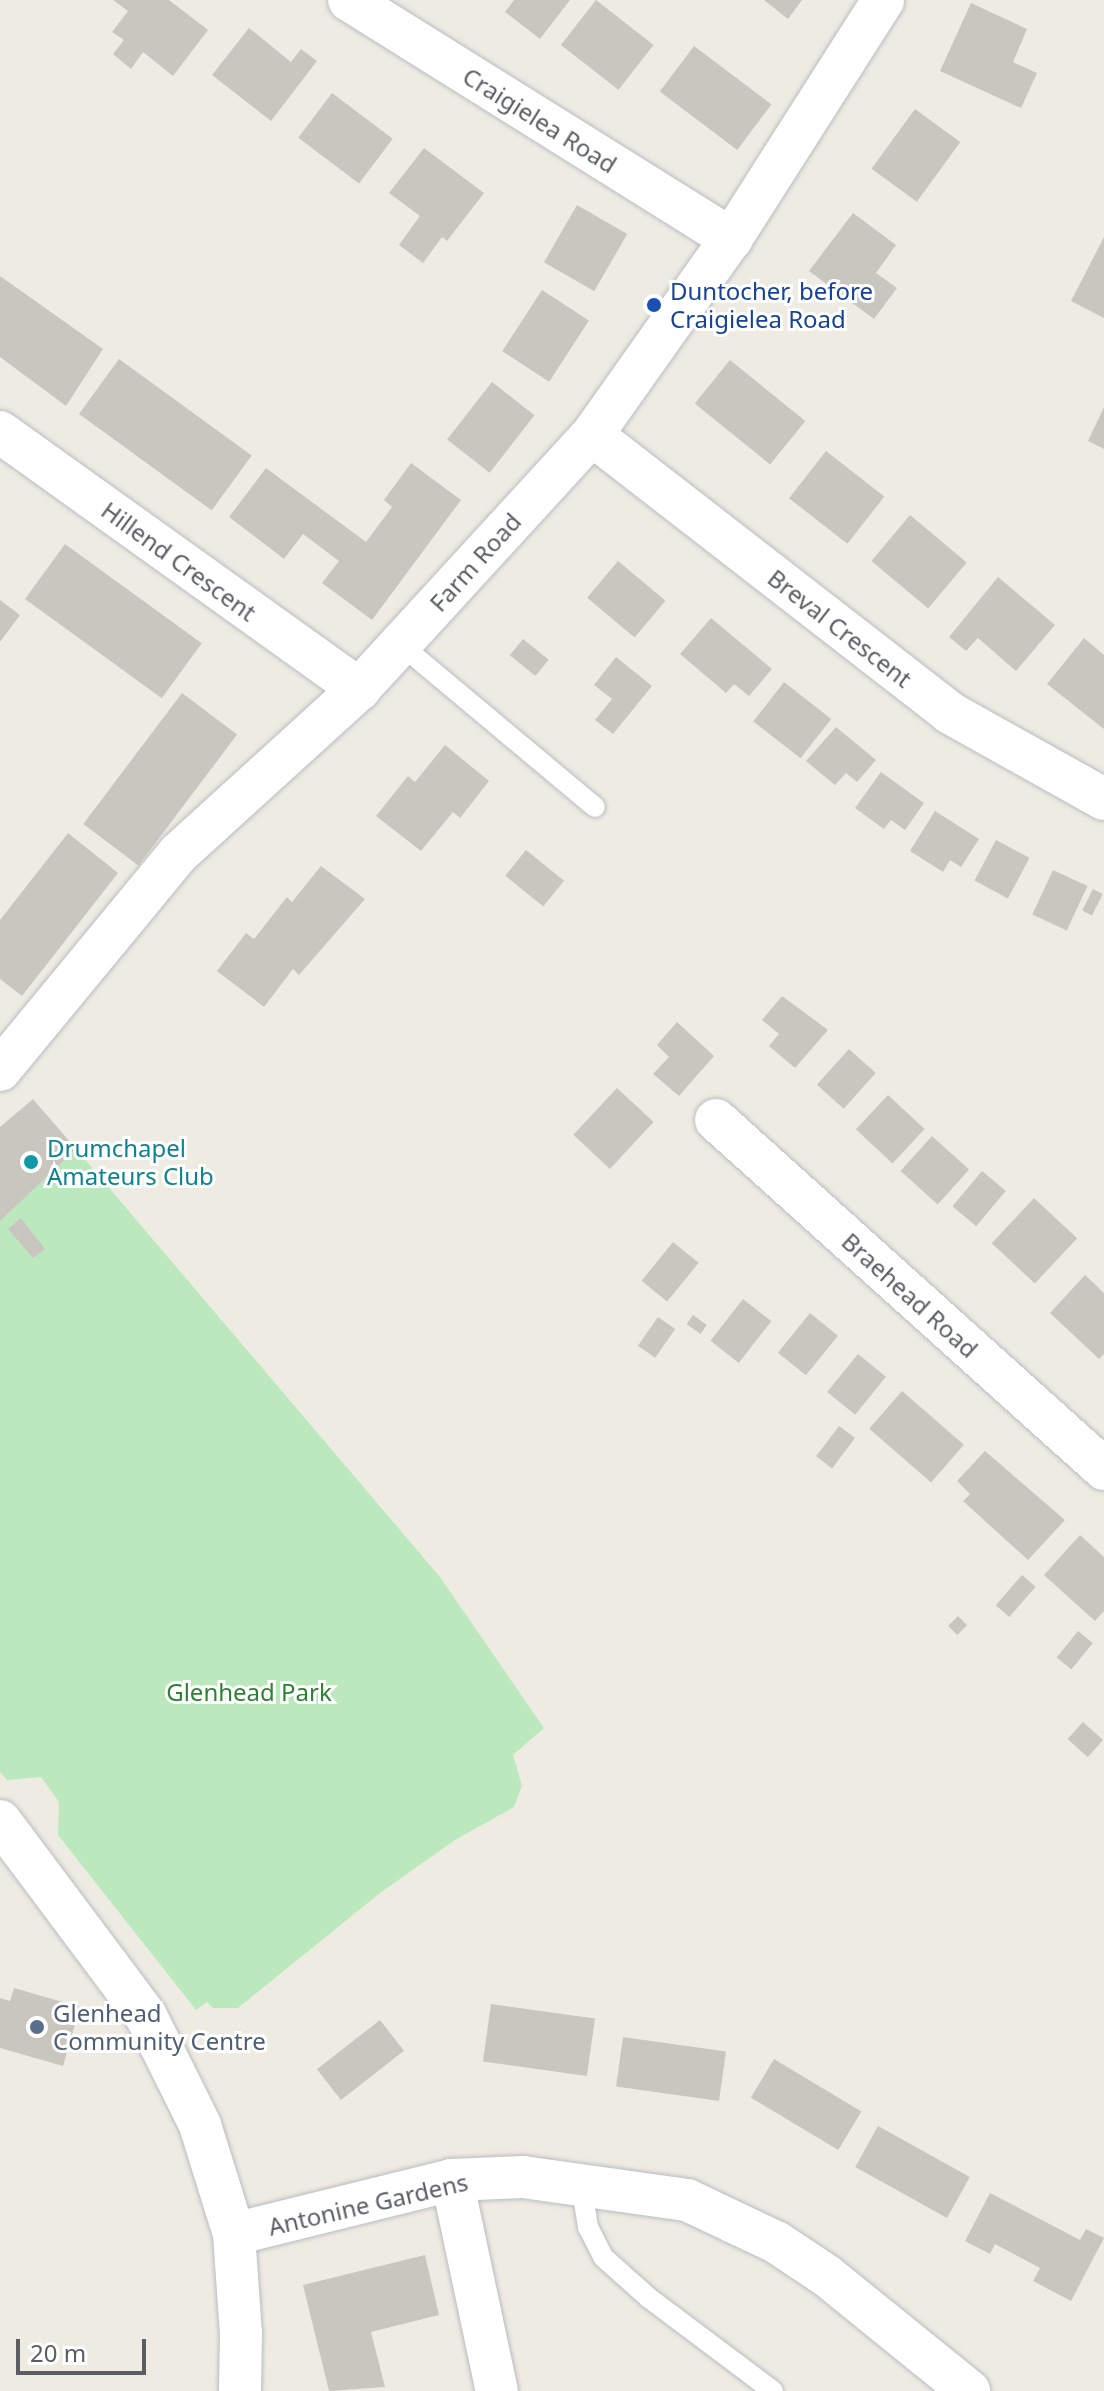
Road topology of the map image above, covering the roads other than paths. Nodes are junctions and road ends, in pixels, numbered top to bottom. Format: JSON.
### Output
{"nodes":[{"id":1,"x":349,"y":0,"type":"edge"},
{"id":2,"x":883,"y":0,"type":"edge"},
{"id":3,"x":731,"y":239,"type":"junction"},
{"id":4,"x":0,"y":432,"type":"edge"},
{"id":5,"x":592,"y":435,"type":"junction"},
{"id":6,"x":400,"y":644,"type":"junction"},
{"id":7,"x":359,"y":689,"type":"junction"},
{"id":8,"x":1104,"y":799,"type":"edge"},
{"id":9,"x":595,"y":807,"type":"dead end"},
{"id":10,"x":0,"y":1070,"type":"edge"},
{"id":11,"x":716,"y":1120,"type":"dead end"},
{"id":12,"x":1104,"y":1469,"type":"edge"},
{"id":13,"x":0,"y":1821,"type":"edge"},
{"id":14,"x":452,"y":2180,"type":"junction"},
{"id":15,"x":581,"y":2183,"type":"junction"},
{"id":16,"x":234,"y":2234,"type":"junction"},
{"id":17,"x":240,"y":2391,"type":"edge"},
{"id":18,"x":497,"y":2391,"type":"edge"},
{"id":19,"x":773,"y":2391,"type":"edge"},
{"id":20,"x":969,"y":2391,"type":"edge"}],
"edges":[{"from":1,"to":3,"type":"street","name":"Craigielea Road"},
{"from":2,"to":3,"type":"street","name":"Farm Road"},
{"from":3,"to":5,"type":"street","name":"Farm Road"},
{"from":4,"to":7,"type":"street","name":"Hillend Crescent"},
{"from":5,"to":6,"type":"street","name":"Farm Road"},
{"from":5,"to":8,"type":"street","name":"Breval Crescent"},
{"from":6,"to":7,"type":"street","name":"Farm Road"},
{"from":6,"to":9,"type":"lane"},
{"from":7,"to":10,"type":"street","name":"Farm Road"},
{"from":11,"to":12,"type":"street","name":"Braehead Road"},
{"from":13,"to":16,"type":"street"},
{"from":14,"to":15,"type":"street","name":"Antonine Gardens"},
{"from":14,"to":16,"type":"street","name":"Antonine Gardens"},
{"from":14,"to":18,"type":"street"},
{"from":15,"to":19,"type":"lane"},
{"from":15,"to":20,"type":"street","name":"Antonine Gardens"},
{"from":16,"to":17,"type":"street"}]}
